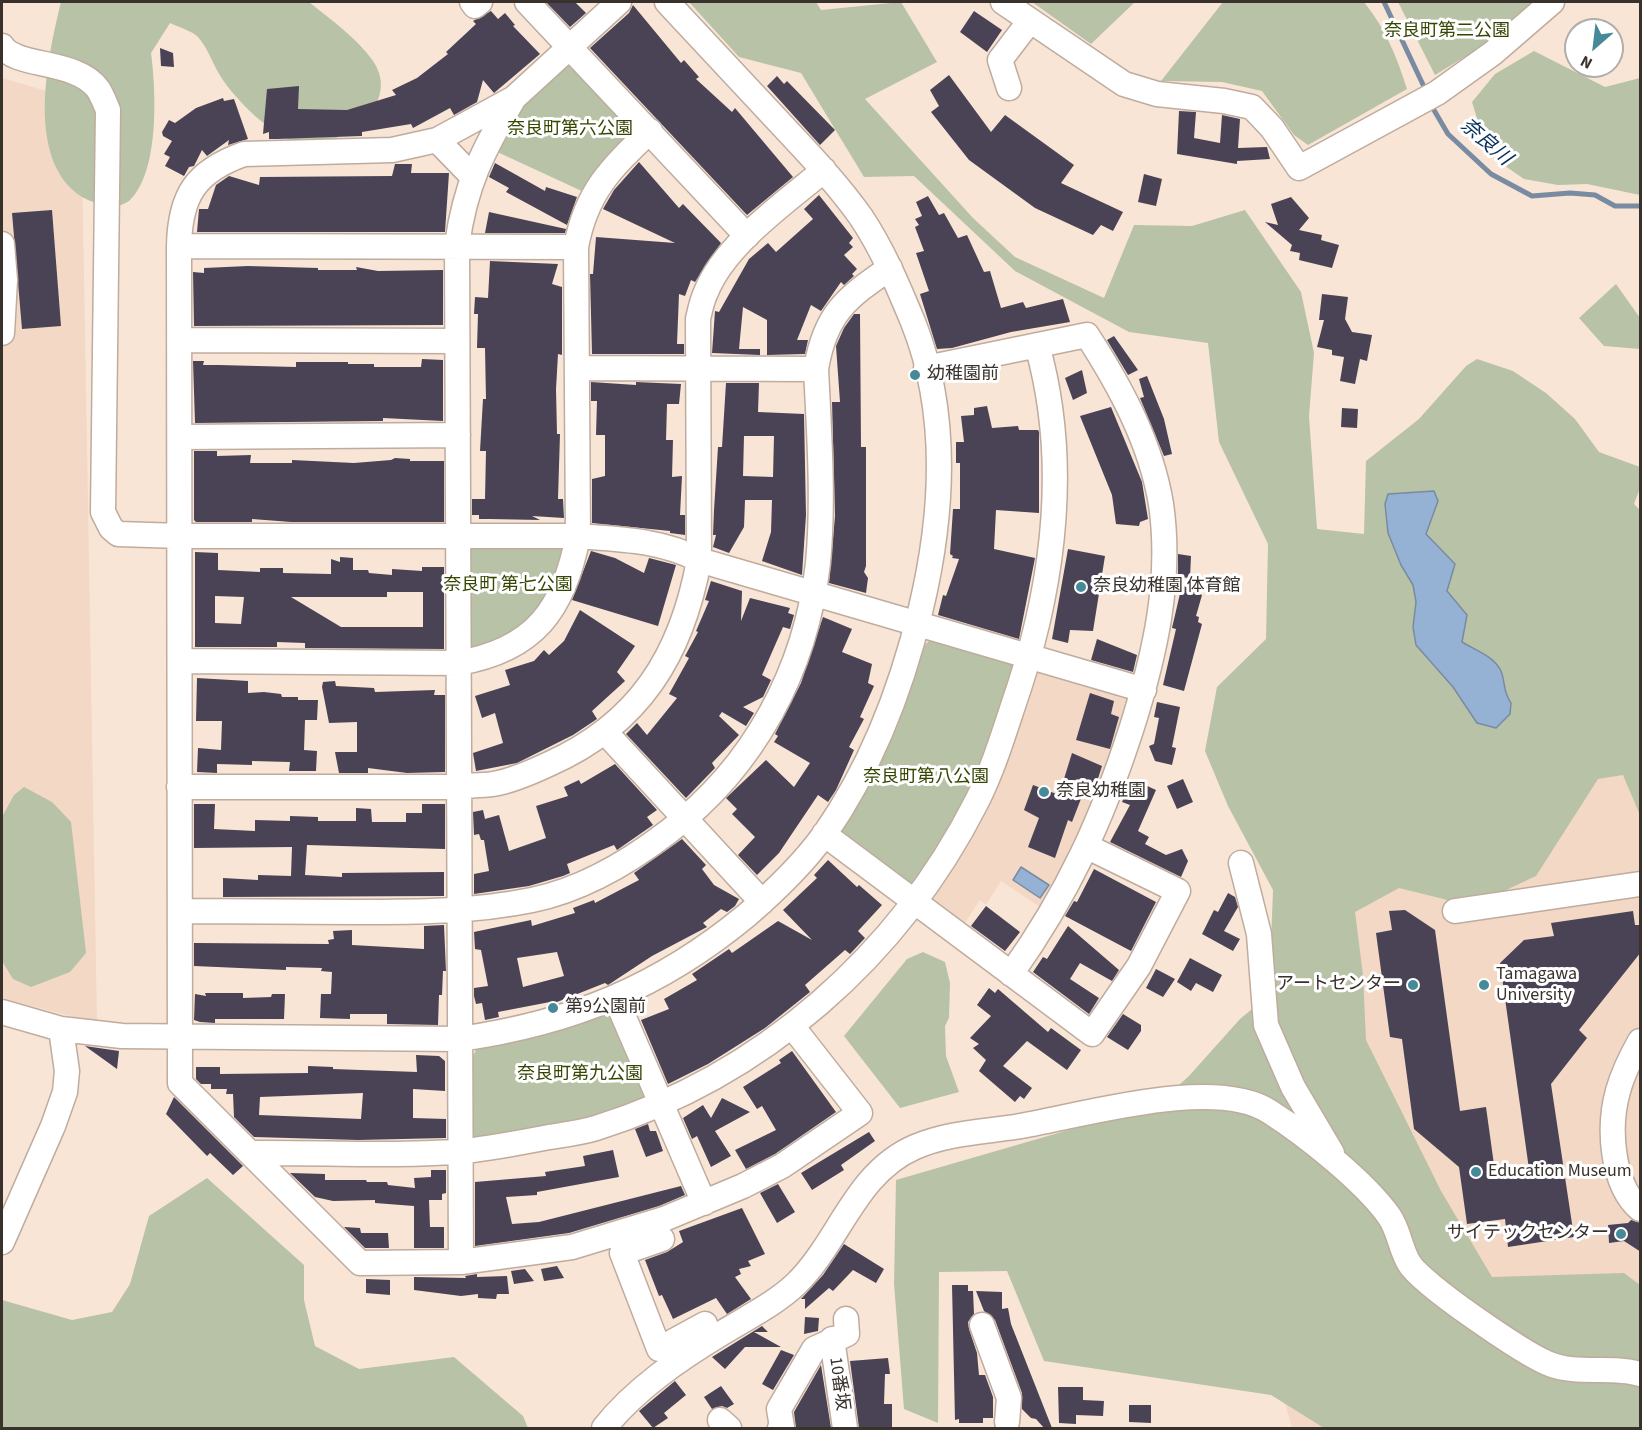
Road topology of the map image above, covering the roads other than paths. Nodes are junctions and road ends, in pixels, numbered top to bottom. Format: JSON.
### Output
{"nodes":[{"id":1,"x":472,"y":2,"type":"edge"},
{"id":2,"x":480,"y":2,"type":"edge"},
{"id":3,"x":526,"y":2,"type":"edge"},
{"id":4,"x":619,"y":2,"type":"edge"},
{"id":5,"x":667,"y":2,"type":"edge"},
{"id":6,"x":1003,"y":2,"type":"edge"},
{"id":7,"x":1552,"y":2,"type":"edge"},
{"id":8,"x":1029,"y":22,"type":"junction"},
{"id":9,"x":2,"y":46,"type":"edge"},
{"id":10,"x":568,"y":46,"type":"junction"},
{"id":11,"x":1009,"y":88,"type":"dead end"},
{"id":12,"x":514,"y":98,"type":"junction"},
{"id":13,"x":650,"y":131,"type":"junction"},
{"id":14,"x":437,"y":140,"type":"junction"},
{"id":15,"x":824,"y":170,"type":"junction"},
{"id":16,"x":472,"y":176,"type":"junction"},
{"id":17,"x":747,"y":236,"type":"junction"},
{"id":18,"x":2,"y":244,"type":"edge"},
{"id":19,"x":457,"y":245,"type":"junction"},
{"id":20,"x":179,"y":246,"type":"junction"},
{"id":21,"x":576,"y":247,"type":"junction"},
{"id":22,"x":890,"y":268,"type":"junction"},
{"id":23,"x":2,"y":333,"type":"edge"},
{"id":24,"x":180,"y":340,"type":"junction"},
{"id":25,"x":457,"y":341,"type":"junction"},
{"id":26,"x":1037,"y":345,"type":"junction"},
{"id":27,"x":577,"y":368,"type":"junction"},
{"id":28,"x":926,"y":368,"type":"junction"},
{"id":29,"x":816,"y":369,"type":"junction"},
{"id":30,"x":697,"y":370,"type":"junction"},
{"id":31,"x":458,"y":435,"type":"junction"},
{"id":32,"x":180,"y":437,"type":"junction"},
{"id":33,"x":458,"y":535,"type":"junction"},
{"id":34,"x":181,"y":536,"type":"junction"},
{"id":35,"x":578,"y":536,"type":"junction"},
{"id":36,"x":699,"y":560,"type":"junction"},
{"id":37,"x":813,"y":595,"type":"junction"},
{"id":38,"x":917,"y":625,"type":"junction"},
{"id":39,"x":1029,"y":657,"type":"junction"},
{"id":40,"x":180,"y":661,"type":"junction"},
{"id":41,"x":458,"y":663,"type":"junction"},
{"id":42,"x":1143,"y":690,"type":"junction"},
{"id":43,"x":605,"y":732,"type":"junction"},
{"id":44,"x":459,"y":786,"type":"junction"},
{"id":45,"x":179,"y":787,"type":"junction"},
{"id":46,"x":685,"y":819,"type":"junction"},
{"id":47,"x":824,"y":834,"type":"junction"},
{"id":48,"x":1088,"y":847,"type":"junction"},
{"id":49,"x":1241,"y":863,"type":"dead end"},
{"id":50,"x":1641,"y":884,"type":"edge"},
{"id":51,"x":762,"y":902,"type":"junction"},
{"id":52,"x":915,"y":902,"type":"junction"},
{"id":53,"x":459,"y":910,"type":"junction"},
{"id":54,"x":180,"y":911,"type":"junction"},
{"id":55,"x":1455,"y":911,"type":"dead end"},
{"id":56,"x":1011,"y":974,"type":"junction"},
{"id":57,"x":616,"y":999,"type":"junction"},
{"id":58,"x":2,"y":1012,"type":"edge"},
{"id":59,"x":792,"y":1026,"type":"junction"},
{"id":60,"x":61,"y":1029,"type":"junction"},
{"id":61,"x":179,"y":1037,"type":"junction"},
{"id":62,"x":460,"y":1039,"type":"junction"},
{"id":63,"x":1641,"y":1041,"type":"edge"},
{"id":64,"x":661,"y":1102,"type":"junction"},
{"id":65,"x":460,"y":1151,"type":"junction"},
{"id":66,"x":250,"y":1153,"type":"junction"},
{"id":67,"x":1344,"y":1170,"type":"junction"},
{"id":68,"x":704,"y":1203,"type":"junction"},
{"id":69,"x":1641,"y":1209,"type":"edge"},
{"id":70,"x":650,"y":1224,"type":"junction"},
{"id":71,"x":4,"y":1229,"type":"edge"},
{"id":72,"x":461,"y":1262,"type":"junction"},
{"id":73,"x":846,"y":1319,"type":"dead end"},
{"id":74,"x":705,"y":1324,"type":"dead end"},
{"id":75,"x":982,"y":1325,"type":"dead end"},
{"id":76,"x":832,"y":1340,"type":"junction"},
{"id":77,"x":1641,"y":1374,"type":"edge"},
{"id":78,"x":1008,"y":1426,"type":"edge"},
{"id":79,"x":604,"y":1428,"type":"edge"},
{"id":80,"x":780,"y":1428,"type":"edge"},
{"id":81,"x":845,"y":1428,"type":"edge"}],
"edges":[{"from":1,"to":2,"type":"street"},
{"from":3,"to":10,"type":"street"},
{"from":4,"to":10,"type":"street"},
{"from":5,"to":15,"type":"street"},
{"from":6,"to":8,"type":"street"},
{"from":7,"to":8,"type":"street"},
{"from":8,"to":11,"type":"street"},
{"from":9,"to":34,"type":"street"},
{"from":10,"to":12,"type":"street"},
{"from":10,"to":13,"type":"street"},
{"from":12,"to":14,"type":"street"},
{"from":12,"to":16,"type":"street"},
{"from":13,"to":17,"type":"street"},
{"from":13,"to":21,"type":"street"},
{"from":14,"to":16,"type":"street"},
{"from":14,"to":20,"type":"street"},
{"from":15,"to":17,"type":"street"},
{"from":15,"to":22,"type":"street"},
{"from":16,"to":19,"type":"street"},
{"from":17,"to":30,"type":"street"},
{"from":18,"to":23,"type":"street"},
{"from":19,"to":20,"type":"street"},
{"from":19,"to":21,"type":"street"},
{"from":19,"to":25,"type":"street"},
{"from":20,"to":24,"type":"street"},
{"from":21,"to":27,"type":"street"},
{"from":22,"to":28,"type":"street"},
{"from":22,"to":29,"type":"street"},
{"from":24,"to":25,"type":"street"},
{"from":24,"to":32,"type":"street"},
{"from":25,"to":31,"type":"street"},
{"from":26,"to":28,"type":"street"},
{"from":26,"to":39,"type":"street"},
{"from":26,"to":42,"type":"street"},
{"from":27,"to":30,"type":"street"},
{"from":27,"to":35,"type":"street"},
{"from":28,"to":38,"type":"street"},
{"from":29,"to":30,"type":"street"},
{"from":29,"to":37,"type":"street"},
{"from":30,"to":36,"type":"street"},
{"from":31,"to":32,"type":"street"},
{"from":31,"to":33,"type":"street"},
{"from":32,"to":34,"type":"street"},
{"from":33,"to":34,"type":"street"},
{"from":33,"to":35,"type":"street"},
{"from":33,"to":41,"type":"street"},
{"from":34,"to":40,"type":"street"},
{"from":35,"to":36,"type":"street"},
{"from":35,"to":41,"type":"street"},
{"from":36,"to":37,"type":"street"},
{"from":36,"to":43,"type":"street"},
{"from":37,"to":38,"type":"street"},
{"from":37,"to":46,"type":"street"},
{"from":38,"to":39,"type":"street"},
{"from":38,"to":47,"type":"street"},
{"from":39,"to":42,"type":"street"},
{"from":39,"to":52,"type":"street"},
{"from":40,"to":41,"type":"street"},
{"from":40,"to":45,"type":"street"},
{"from":41,"to":44,"type":"street"},
{"from":42,"to":48,"type":"street"},
{"from":43,"to":44,"type":"street"},
{"from":43,"to":46,"type":"street"},
{"from":44,"to":45,"type":"street"},
{"from":44,"to":53,"type":"street"},
{"from":45,"to":54,"type":"street"},
{"from":46,"to":51,"type":"street"},
{"from":46,"to":53,"type":"street"},
{"from":47,"to":51,"type":"street"},
{"from":47,"to":52,"type":"street"},
{"from":48,"to":56,"type":"street"},
{"from":48,"to":56,"type":"street"},
{"from":49,"to":67,"type":"street"},
{"from":50,"to":55,"type":"street"},
{"from":51,"to":57,"type":"street"},
{"from":52,"to":56,"type":"street"},
{"from":52,"to":59,"type":"street"},
{"from":53,"to":54,"type":"street"},
{"from":53,"to":62,"type":"street"},
{"from":54,"to":61,"type":"street"},
{"from":57,"to":62,"type":"street"},
{"from":57,"to":64,"type":"street"},
{"from":58,"to":60,"type":"street"},
{"from":59,"to":64,"type":"street"},
{"from":59,"to":68,"type":"street"},
{"from":60,"to":61,"type":"street"},
{"from":60,"to":71,"type":"street"},
{"from":61,"to":62,"type":"street"},
{"from":61,"to":66,"type":"street"},
{"from":62,"to":65,"type":"street"},
{"from":63,"to":69,"type":"street"},
{"from":64,"to":65,"type":"street"},
{"from":64,"to":68,"type":"street"},
{"from":65,"to":66,"type":"street"},
{"from":65,"to":72,"type":"street"},
{"from":66,"to":72,"type":"street"},
{"from":67,"to":77,"type":"street"},
{"from":67,"to":79,"type":"street"},
{"from":68,"to":70,"type":"street"},
{"from":70,"to":72,"type":"street"},
{"from":70,"to":74,"type":"street"},
{"from":73,"to":76,"type":"street"},
{"from":75,"to":78,"type":"street"},
{"from":76,"to":80,"type":"street"},
{"from":76,"to":81,"type":"street","name":"10番坂"}]}
